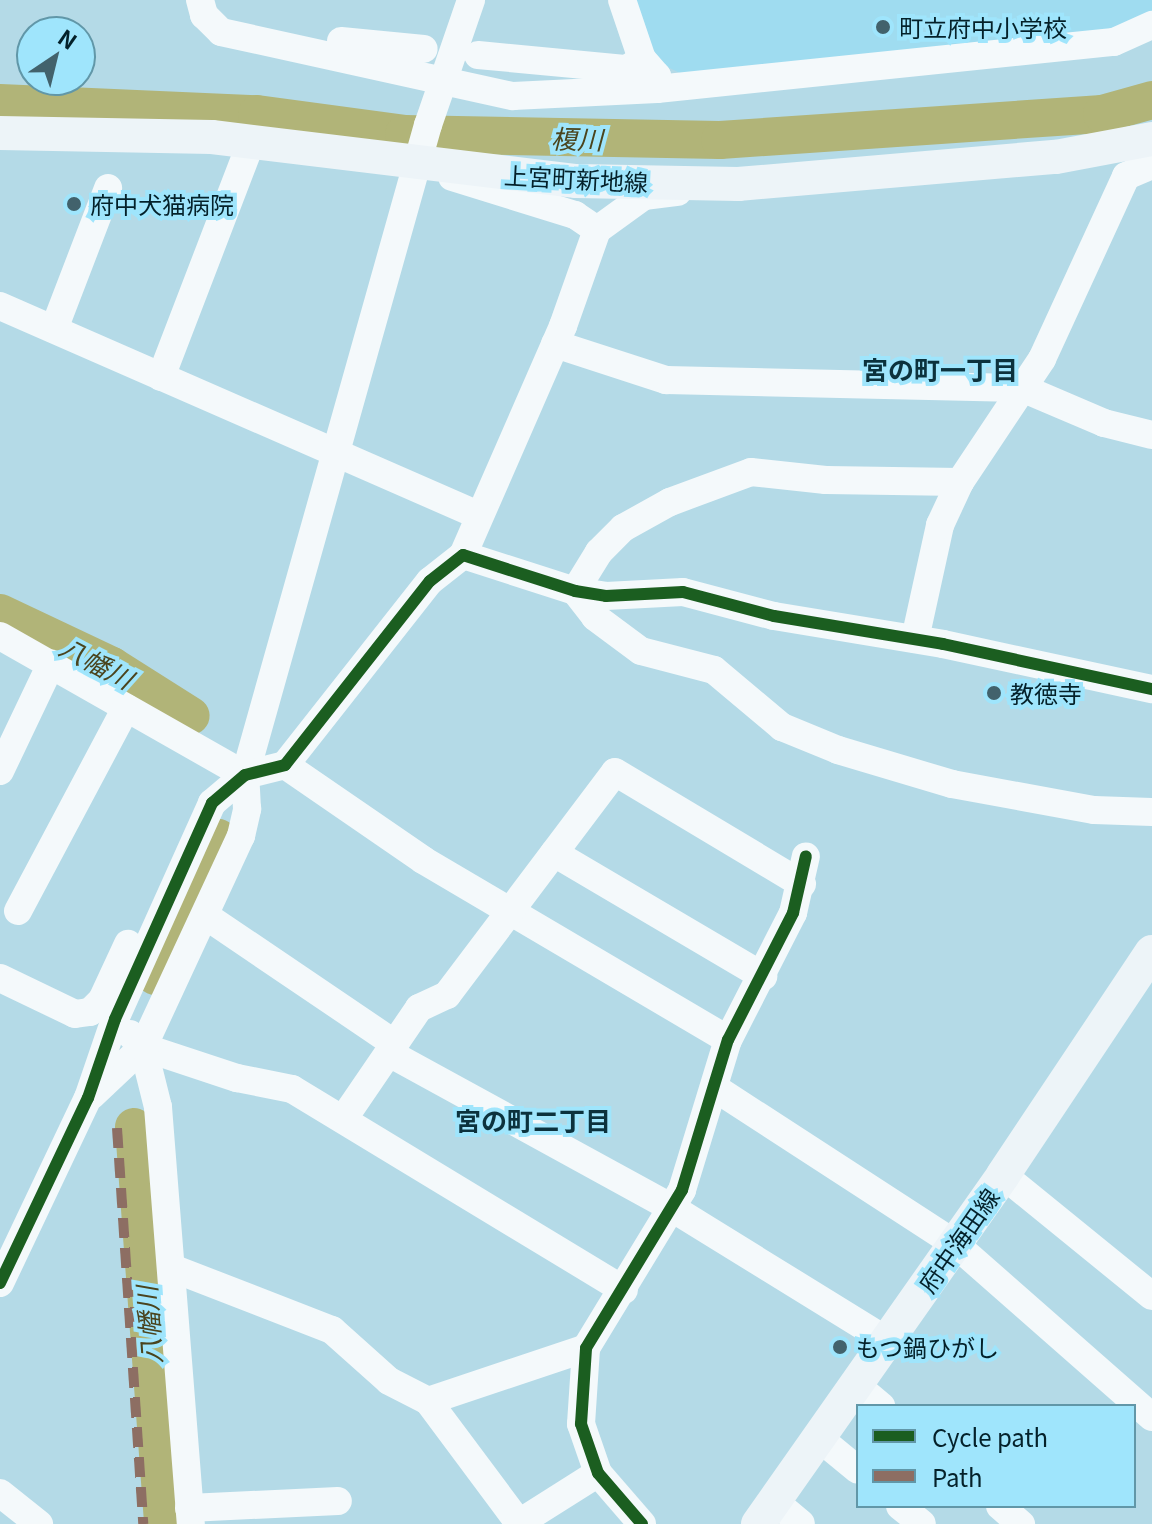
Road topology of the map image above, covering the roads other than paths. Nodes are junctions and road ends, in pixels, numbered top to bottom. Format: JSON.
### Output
{"nodes":[{"id":1,"x":200,"y":0,"type":"edge"},
{"id":2,"x":471,"y":0,"type":"edge"},
{"id":3,"x":622,"y":0,"type":"edge"},
{"id":4,"x":1152,"y":25,"type":"edge"},
{"id":5,"x":265,"y":41,"type":"junction"},
{"id":6,"x":468,"y":47,"type":"junction"},
{"id":7,"x":424,"y":49,"type":"dead end"},
{"id":8,"x":642,"y":59,"type":"junction"},
{"id":9,"x":444,"y":79,"type":"junction"},
{"id":10,"x":657,"y":89,"type":"junction"},
{"id":11,"x":0,"y":133,"type":"edge"},
{"id":12,"x":1152,"y":139,"type":"edge"},
{"id":13,"x":251,"y":142,"type":"junction"},
{"id":14,"x":420,"y":155,"type":"junction"},
{"id":15,"x":1152,"y":165,"type":"edge"},
{"id":16,"x":738,"y":184,"type":"junction"},
{"id":17,"x":108,"y":188,"type":"dead end"},
{"id":18,"x":597,"y":230,"type":"junction"},
{"id":19,"x":0,"y":306,"type":"edge"},
{"id":20,"x":54,"y":329,"type":"junction"},
{"id":21,"x":555,"y":344,"type":"junction"},
{"id":22,"x":161,"y":377,"type":"junction"},
{"id":23,"x":1022,"y":388,"type":"junction"},
{"id":24,"x":1152,"y":435,"type":"edge"},
{"id":25,"x":335,"y":455,"type":"junction"},
{"id":26,"x":960,"y":482,"type":"junction"},
{"id":27,"x":478,"y":515,"type":"junction"},
{"id":28,"x":463,"y":555,"type":"junction"},
{"id":29,"x":575,"y":591,"type":"junction"},
{"id":30,"x":0,"y":636,"type":"edge"},
{"id":31,"x":915,"y":639,"type":"junction"},
{"id":32,"x":51,"y":664,"type":"junction"},
{"id":33,"x":1152,"y":689,"type":"edge"},
{"id":34,"x":126,"y":708,"type":"junction"},
{"id":35,"x":285,"y":765,"type":"junction"},
{"id":36,"x":0,"y":771,"type":"edge"},
{"id":37,"x":245,"y":775,"type":"junction"},
{"id":38,"x":1152,"y":812,"type":"edge"},
{"id":39,"x":554,"y":853,"type":"junction"},
{"id":40,"x":806,"y":856,"type":"dead end"},
{"id":41,"x":181,"y":873,"type":"junction"},
{"id":42,"x":802,"y":884,"type":"junction"},
{"id":43,"x":18,"y":911,"type":"dead end"},
{"id":44,"x":510,"y":911,"type":"junction"},
{"id":45,"x":206,"y":916,"type":"junction"},
{"id":46,"x":1152,"y":952,"type":"edge"},
{"id":47,"x":763,"y":976,"type":"junction"},
{"id":48,"x":0,"y":978,"type":"edge"},
{"id":49,"x":115,"y":1019,"type":"junction"},
{"id":50,"x":728,"y":1040,"type":"junction"},
{"id":51,"x":143,"y":1047,"type":"junction"},
{"id":52,"x":392,"y":1048,"type":"junction"},
{"id":53,"x":715,"y":1088,"type":"junction"},
{"id":54,"x":88,"y":1098,"type":"junction"},
{"id":55,"x":344,"y":1118,"type":"junction"},
{"id":56,"x":1003,"y":1175,"type":"junction"},
{"id":57,"x":672,"y":1208,"type":"junction"},
{"id":58,"x":955,"y":1244,"type":"junction"},
{"id":59,"x":172,"y":1268,"type":"junction"},
{"id":60,"x":0,"y":1283,"type":"edge"},
{"id":61,"x":624,"y":1290,"type":"junction"},
{"id":62,"x":1152,"y":1296,"type":"edge"},
{"id":63,"x":887,"y":1341,"type":"junction"},
{"id":64,"x":586,"y":1348,"type":"junction"},
{"id":65,"x":868,"y":1396,"type":"edge"},
{"id":66,"x":428,"y":1401,"type":"junction"},
{"id":67,"x":856,"y":1406,"type":"edge"},
{"id":68,"x":1152,"y":1417,"type":"edge"},
{"id":69,"x":819,"y":1438,"type":"junction"},
{"id":70,"x":856,"y":1468,"type":"edge"},
{"id":71,"x":598,"y":1473,"type":"junction"},
{"id":72,"x":0,"y":1493,"type":"edge"},
{"id":73,"x":338,"y":1501,"type":"dead end"},
{"id":74,"x":902,"y":1508,"type":"edge"},
{"id":75,"x":1002,"y":1508,"type":"edge"},
{"id":76,"x":766,"y":1513,"type":"edge"},
{"id":77,"x":190,"y":1516,"type":"edge"},
{"id":78,"x":39,"y":1524,"type":"edge"},
{"id":79,"x":642,"y":1524,"type":"edge"},
{"id":80,"x":801,"y":1524,"type":"edge"},
{"id":81,"x":922,"y":1524,"type":"edge"},
{"id":82,"x":1021,"y":1524,"type":"edge"}],
"edges":[{"from":1,"to":5,"type":"street"},
{"from":2,"to":6,"type":"street"},
{"from":3,"to":8,"type":"street"},
{"from":4,"to":10,"type":"street"},
{"from":5,"to":7,"type":"street"},
{"from":5,"to":9,"type":"street"},
{"from":6,"to":8,"type":"street"},
{"from":6,"to":9,"type":"street"},
{"from":8,"to":10,"type":"street"},
{"from":9,"to":10,"type":"street"},
{"from":9,"to":14,"type":"street"},
{"from":11,"to":13,"type":"main road","name":"上宮町新地線"},
{"from":12,"to":16,"type":"main road","name":"上宮町新地線"},
{"from":13,"to":14,"type":"main road","name":"上宮町新地線"},
{"from":13,"to":22,"type":"street"},
{"from":14,"to":16,"type":"main road","name":"上宮町新地線"},
{"from":14,"to":18,"type":"street"},
{"from":14,"to":25,"type":"street"},
{"from":15,"to":23,"type":"street"},
{"from":16,"to":18,"type":"street"},
{"from":17,"to":20,"type":"street"},
{"from":18,"to":21,"type":"street"},
{"from":19,"to":20,"type":"street"},
{"from":20,"to":22,"type":"street"},
{"from":21,"to":23,"type":"street"},
{"from":21,"to":27,"type":"street"},
{"from":22,"to":25,"type":"street"},
{"from":23,"to":24,"type":"street"},
{"from":23,"to":26,"type":"street"},
{"from":25,"to":27,"type":"street"},
{"from":25,"to":37,"type":"street"},
{"from":26,"to":29,"type":"street"},
{"from":26,"to":31,"type":"street"},
{"from":27,"to":28,"type":"street"},
{"from":28,"to":29,"type":"street"},
{"from":28,"to":35,"type":"street"},
{"from":29,"to":31,"type":"street"},
{"from":29,"to":38,"type":"street"},
{"from":30,"to":32,"type":"street"},
{"from":31,"to":33,"type":"street"},
{"from":32,"to":34,"type":"street"},
{"from":32,"to":36,"type":"street"},
{"from":34,"to":37,"type":"street"},
{"from":34,"to":43,"type":"street"},
{"from":35,"to":37,"type":"street"},
{"from":35,"to":44,"type":"street"},
{"from":37,"to":41,"type":"street"},
{"from":37,"to":45,"type":"street"},
{"from":39,"to":42,"type":"street"},
{"from":39,"to":44,"type":"street"},
{"from":39,"to":47,"type":"street"},
{"from":40,"to":42,"type":"street"},
{"from":41,"to":48,"type":"street"},
{"from":41,"to":49,"type":"street"},
{"from":42,"to":47,"type":"street"},
{"from":44,"to":50,"type":"street"},
{"from":44,"to":52,"type":"street"},
{"from":45,"to":51,"type":"street"},
{"from":45,"to":52,"type":"street"},
{"from":46,"to":56,"type":"main road","name":"府中海田線"},
{"from":47,"to":50,"type":"street"},
{"from":49,"to":51,"type":"street"},
{"from":49,"to":54,"type":"street"},
{"from":50,"to":53,"type":"street"},
{"from":51,"to":54,"type":"street"},
{"from":51,"to":55,"type":"street"},
{"from":51,"to":59,"type":"street"},
{"from":52,"to":55,"type":"street"},
{"from":52,"to":57,"type":"street"},
{"from":53,"to":57,"type":"street"},
{"from":53,"to":58,"type":"street"},
{"from":54,"to":60,"type":"street"},
{"from":55,"to":61,"type":"street"},
{"from":56,"to":58,"type":"main road","name":"府中海田線"},
{"from":56,"to":62,"type":"street"},
{"from":57,"to":61,"type":"street"},
{"from":57,"to":63,"type":"street"},
{"from":58,"to":63,"type":"main road","name":"府中海田線"},
{"from":58,"to":68,"type":"street"},
{"from":59,"to":66,"type":"street"},
{"from":59,"to":77,"type":"street"},
{"from":61,"to":64,"type":"street"},
{"from":63,"to":65,"type":"main road","name":"府中海田線"},
{"from":64,"to":66,"type":"street"},
{"from":64,"to":71,"type":"street"},
{"from":66,"to":71,"type":"street"},
{"from":67,"to":69,"type":"main road","name":"府中海田線"},
{"from":69,"to":70,"type":"street"},
{"from":69,"to":76,"type":"main road","name":"府中海田線"},
{"from":71,"to":79,"type":"street"},
{"from":72,"to":78,"type":"street"},
{"from":73,"to":77,"type":"street"},
{"from":74,"to":81,"type":"street"},
{"from":75,"to":82,"type":"street"},
{"from":76,"to":80,"type":"street"}]}
